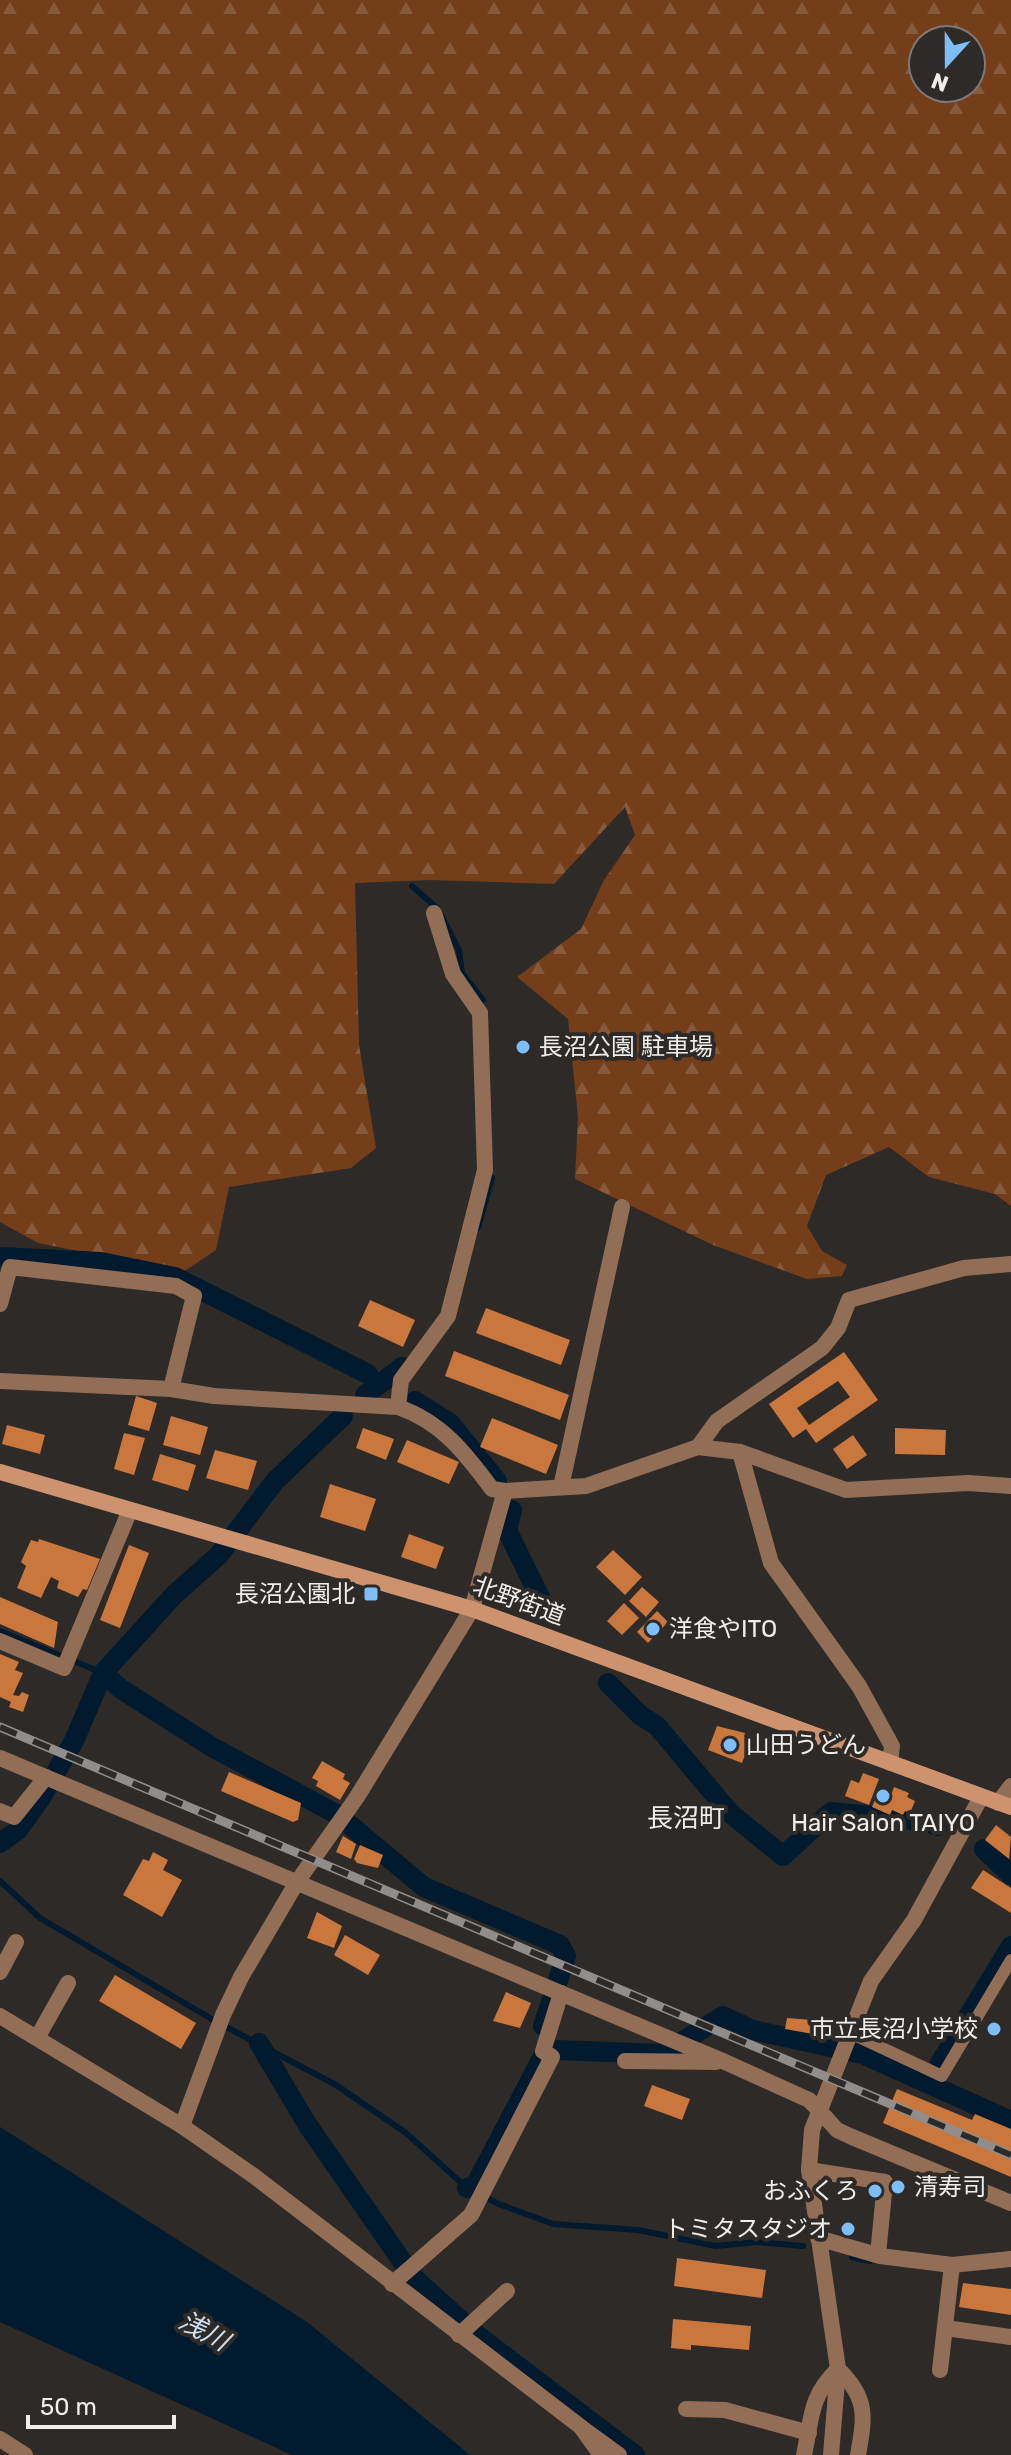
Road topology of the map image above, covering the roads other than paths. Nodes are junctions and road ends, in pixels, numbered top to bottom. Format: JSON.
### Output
{"nodes":[{"id":1,"x":434,"y":913,"type":"dead end"},
{"id":2,"x":622,"y":1207,"type":"dead end"},
{"id":3,"x":1011,"y":1264,"type":"edge"},
{"id":4,"x":0,"y":1304,"type":"edge"},
{"id":5,"x":0,"y":1381,"type":"edge"},
{"id":6,"x":171,"y":1389,"type":"junction"},
{"id":7,"x":398,"y":1407,"type":"junction"},
{"id":8,"x":698,"y":1447,"type":"junction"},
{"id":9,"x":740,"y":1452,"type":"junction"},
{"id":10,"x":0,"y":1472,"type":"edge"},
{"id":11,"x":1011,"y":1486,"type":"edge"},
{"id":12,"x":561,"y":1487,"type":"junction"},
{"id":13,"x":505,"y":1491,"type":"junction"},
{"id":14,"x":130,"y":1510,"type":"junction"},
{"id":15,"x":472,"y":1609,"type":"junction"},
{"id":16,"x":0,"y":1641,"type":"edge"},
{"id":17,"x":0,"y":1758,"type":"edge"},
{"id":18,"x":890,"y":1763,"type":"junction"},
{"id":19,"x":46,"y":1777,"type":"junction"},
{"id":20,"x":1011,"y":1786,"type":"edge"},
{"id":21,"x":981,"y":1797,"type":"junction"},
{"id":22,"x":1004,"y":1805,"type":"edge"},
{"id":23,"x":0,"y":1811,"type":"edge"},
{"id":24,"x":297,"y":1882,"type":"junction"},
{"id":25,"x":16,"y":1942,"type":"dead end"},
{"id":26,"x":1011,"y":1960,"type":"edge"},
{"id":27,"x":0,"y":1972,"type":"edge"},
{"id":28,"x":68,"y":1983,"type":"dead end"},
{"id":29,"x":561,"y":1993,"type":"junction"},
{"id":30,"x":0,"y":2016,"type":"edge"},
{"id":31,"x":848,"y":2032,"type":"junction"},
{"id":32,"x":37,"y":2038,"type":"junction"},
{"id":33,"x":625,"y":2061,"type":"dead end"},
{"id":34,"x":725,"y":2062,"type":"junction"},
{"id":35,"x":818,"y":2109,"type":"junction"},
{"id":36,"x":182,"y":2126,"type":"junction"},
{"id":37,"x":809,"y":2170,"type":"junction"},
{"id":38,"x":1011,"y":2203,"type":"edge"},
{"id":39,"x":818,"y":2238,"type":"junction"},
{"id":40,"x":878,"y":2255,"type":"junction"},
{"id":41,"x":1011,"y":2259,"type":"edge"},
{"id":42,"x":952,"y":2265,"type":"junction"},
{"id":43,"x":392,"y":2284,"type":"junction"},
{"id":44,"x":507,"y":2291,"type":"dead end"},
{"id":45,"x":945,"y":2328,"type":"junction"},
{"id":46,"x":459,"y":2335,"type":"junction"},
{"id":47,"x":1011,"y":2337,"type":"edge"},
{"id":48,"x":838,"y":2369,"type":"junction"},
{"id":49,"x":940,"y":2370,"type":"dead end"},
{"id":50,"x":686,"y":2409,"type":"dead end"},
{"id":51,"x":581,"y":2427,"type":"junction"},
{"id":52,"x":809,"y":2433,"type":"junction"},
{"id":53,"x":0,"y":2439,"type":"edge"},
{"id":54,"x":25,"y":2455,"type":"edge"},
{"id":55,"x":601,"y":2455,"type":"edge"},
{"id":56,"x":619,"y":2455,"type":"edge"},
{"id":57,"x":804,"y":2455,"type":"edge"},
{"id":58,"x":831,"y":2455,"type":"edge"},
{"id":59,"x":858,"y":2455,"type":"edge"}],
"edges":[{"from":1,"to":7,"type":"street"},
{"from":2,"to":12,"type":"street"},
{"from":3,"to":8,"type":"street"},
{"from":4,"to":6,"type":"street"},
{"from":5,"to":6,"type":"street"},
{"from":6,"to":7,"type":"street"},
{"from":7,"to":13,"type":"street"},
{"from":8,"to":9,"type":"street"},
{"from":8,"to":12,"type":"street"},
{"from":9,"to":11,"type":"street"},
{"from":9,"to":18,"type":"street"},
{"from":10,"to":14,"type":"main road","name":"北野街道"},
{"from":12,"to":13,"type":"street"},
{"from":13,"to":15,"type":"street"},
{"from":14,"to":15,"type":"main road","name":"北野街道"},
{"from":14,"to":16,"type":"street"},
{"from":15,"to":18,"type":"main road","name":"北野街道"},
{"from":15,"to":24,"type":"street"},
{"from":17,"to":19,"type":"street"},
{"from":18,"to":21,"type":"main road","name":"北野街道"},
{"from":19,"to":23,"type":"street"},
{"from":19,"to":24,"type":"street"},
{"from":20,"to":22,"type":"street"},
{"from":21,"to":22,"type":"main road","name":"北野街道"},
{"from":21,"to":31,"type":"street"},
{"from":24,"to":29,"type":"street"},
{"from":24,"to":36,"type":"street"},
{"from":25,"to":27,"type":"street"},
{"from":26,"to":31,"type":"street"},
{"from":28,"to":32,"type":"street"},
{"from":29,"to":34,"type":"street"},
{"from":29,"to":43,"type":"street"},
{"from":30,"to":32,"type":"street"},
{"from":31,"to":35,"type":"street"},
{"from":32,"to":36,"type":"street"},
{"from":33,"to":34,"type":"street"},
{"from":34,"to":35,"type":"street"},
{"from":35,"to":37,"type":"street"},
{"from":35,"to":38,"type":"street"},
{"from":36,"to":43,"type":"street"},
{"from":37,"to":39,"type":"street"},
{"from":37,"to":40,"type":"street"},
{"from":39,"to":40,"type":"street"},
{"from":39,"to":48,"type":"street"},
{"from":40,"to":42,"type":"street"},
{"from":41,"to":42,"type":"street"},
{"from":42,"to":45,"type":"street"},
{"from":43,"to":46,"type":"street"},
{"from":44,"to":46,"type":"street"},
{"from":45,"to":47,"type":"street"},
{"from":45,"to":49,"type":"street"},
{"from":46,"to":51,"type":"street"},
{"from":48,"to":52,"type":"street"},
{"from":48,"to":58,"type":"street"},
{"from":48,"to":59,"type":"street"},
{"from":50,"to":52,"type":"street"},
{"from":51,"to":55,"type":"street"},
{"from":51,"to":56,"type":"street"},
{"from":52,"to":57,"type":"street"},
{"from":53,"to":54,"type":"street"}]}
